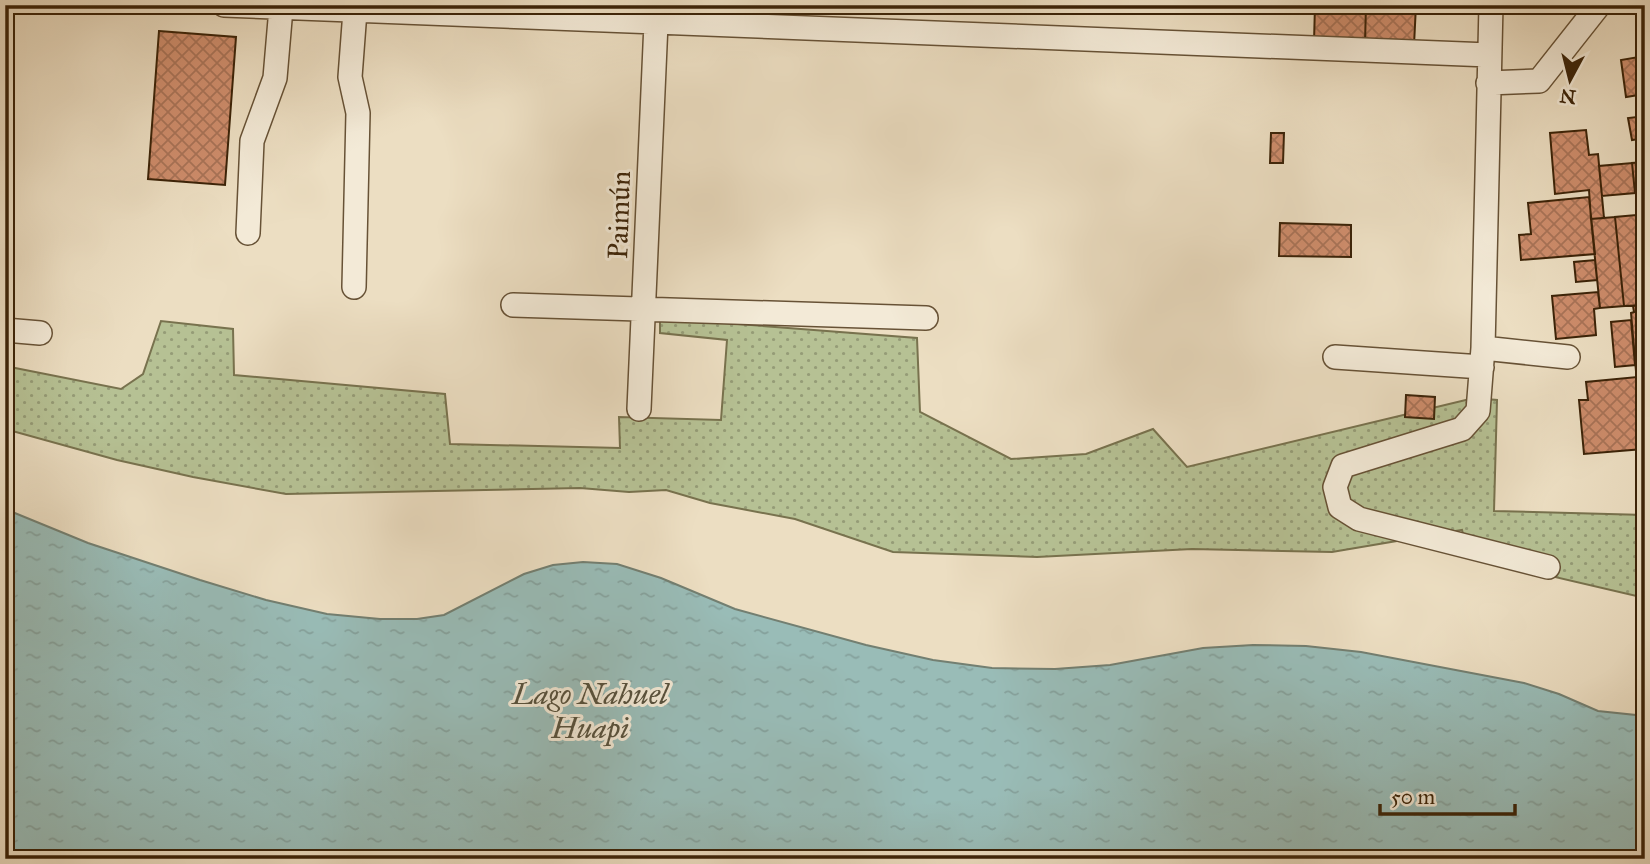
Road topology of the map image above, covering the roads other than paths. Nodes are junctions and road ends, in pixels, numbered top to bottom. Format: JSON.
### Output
{"nodes":[{"id":1,"x":224,"y":5,"type":"edge"},
{"id":2,"x":1490,"y":5,"type":"edge"},
{"id":3,"x":1599,"y":5,"type":"edge"},
{"id":4,"x":281,"y":8,"type":"junction"},
{"id":5,"x":355,"y":10,"type":"junction"},
{"id":6,"x":656,"y":23,"type":"junction"},
{"id":7,"x":1489,"y":55,"type":"junction"},
{"id":8,"x":1488,"y":83,"type":"junction"},
{"id":9,"x":248,"y":233,"type":"dead end"},
{"id":10,"x":354,"y":287,"type":"dead end"},
{"id":11,"x":513,"y":305,"type":"dead end"},
{"id":12,"x":645,"y":309,"type":"junction"},
{"id":13,"x":926,"y":318,"type":"dead end"},
{"id":14,"x":5,"y":330,"type":"edge"},
{"id":15,"x":40,"y":334,"type":"dead end"},
{"id":16,"x":1335,"y":357,"type":"dead end"},
{"id":17,"x":1483,"y":357,"type":"junction"},
{"id":18,"x":1568,"y":357,"type":"dead end"},
{"id":19,"x":639,"y":410,"type":"dead end"},
{"id":20,"x":1548,"y":567,"type":"dead end"}],
"edges":[{"from":1,"to":4,"type":"street"},
{"from":2,"to":7,"type":"street"},
{"from":3,"to":8,"type":"street"},
{"from":4,"to":5,"type":"street"},
{"from":4,"to":9,"type":"street"},
{"from":5,"to":6,"type":"street"},
{"from":5,"to":10,"type":"street"},
{"from":6,"to":7,"type":"street"},
{"from":6,"to":12,"type":"street","name":"Paimún"},
{"from":7,"to":8,"type":"street"},
{"from":8,"to":17,"type":"street"},
{"from":11,"to":12,"type":"street"},
{"from":12,"to":13,"type":"street"},
{"from":12,"to":19,"type":"street","name":"Paimún"},
{"from":14,"to":15,"type":"street"},
{"from":16,"to":17,"type":"street"},
{"from":17,"to":18,"type":"street"},
{"from":17,"to":20,"type":"street"}]}
